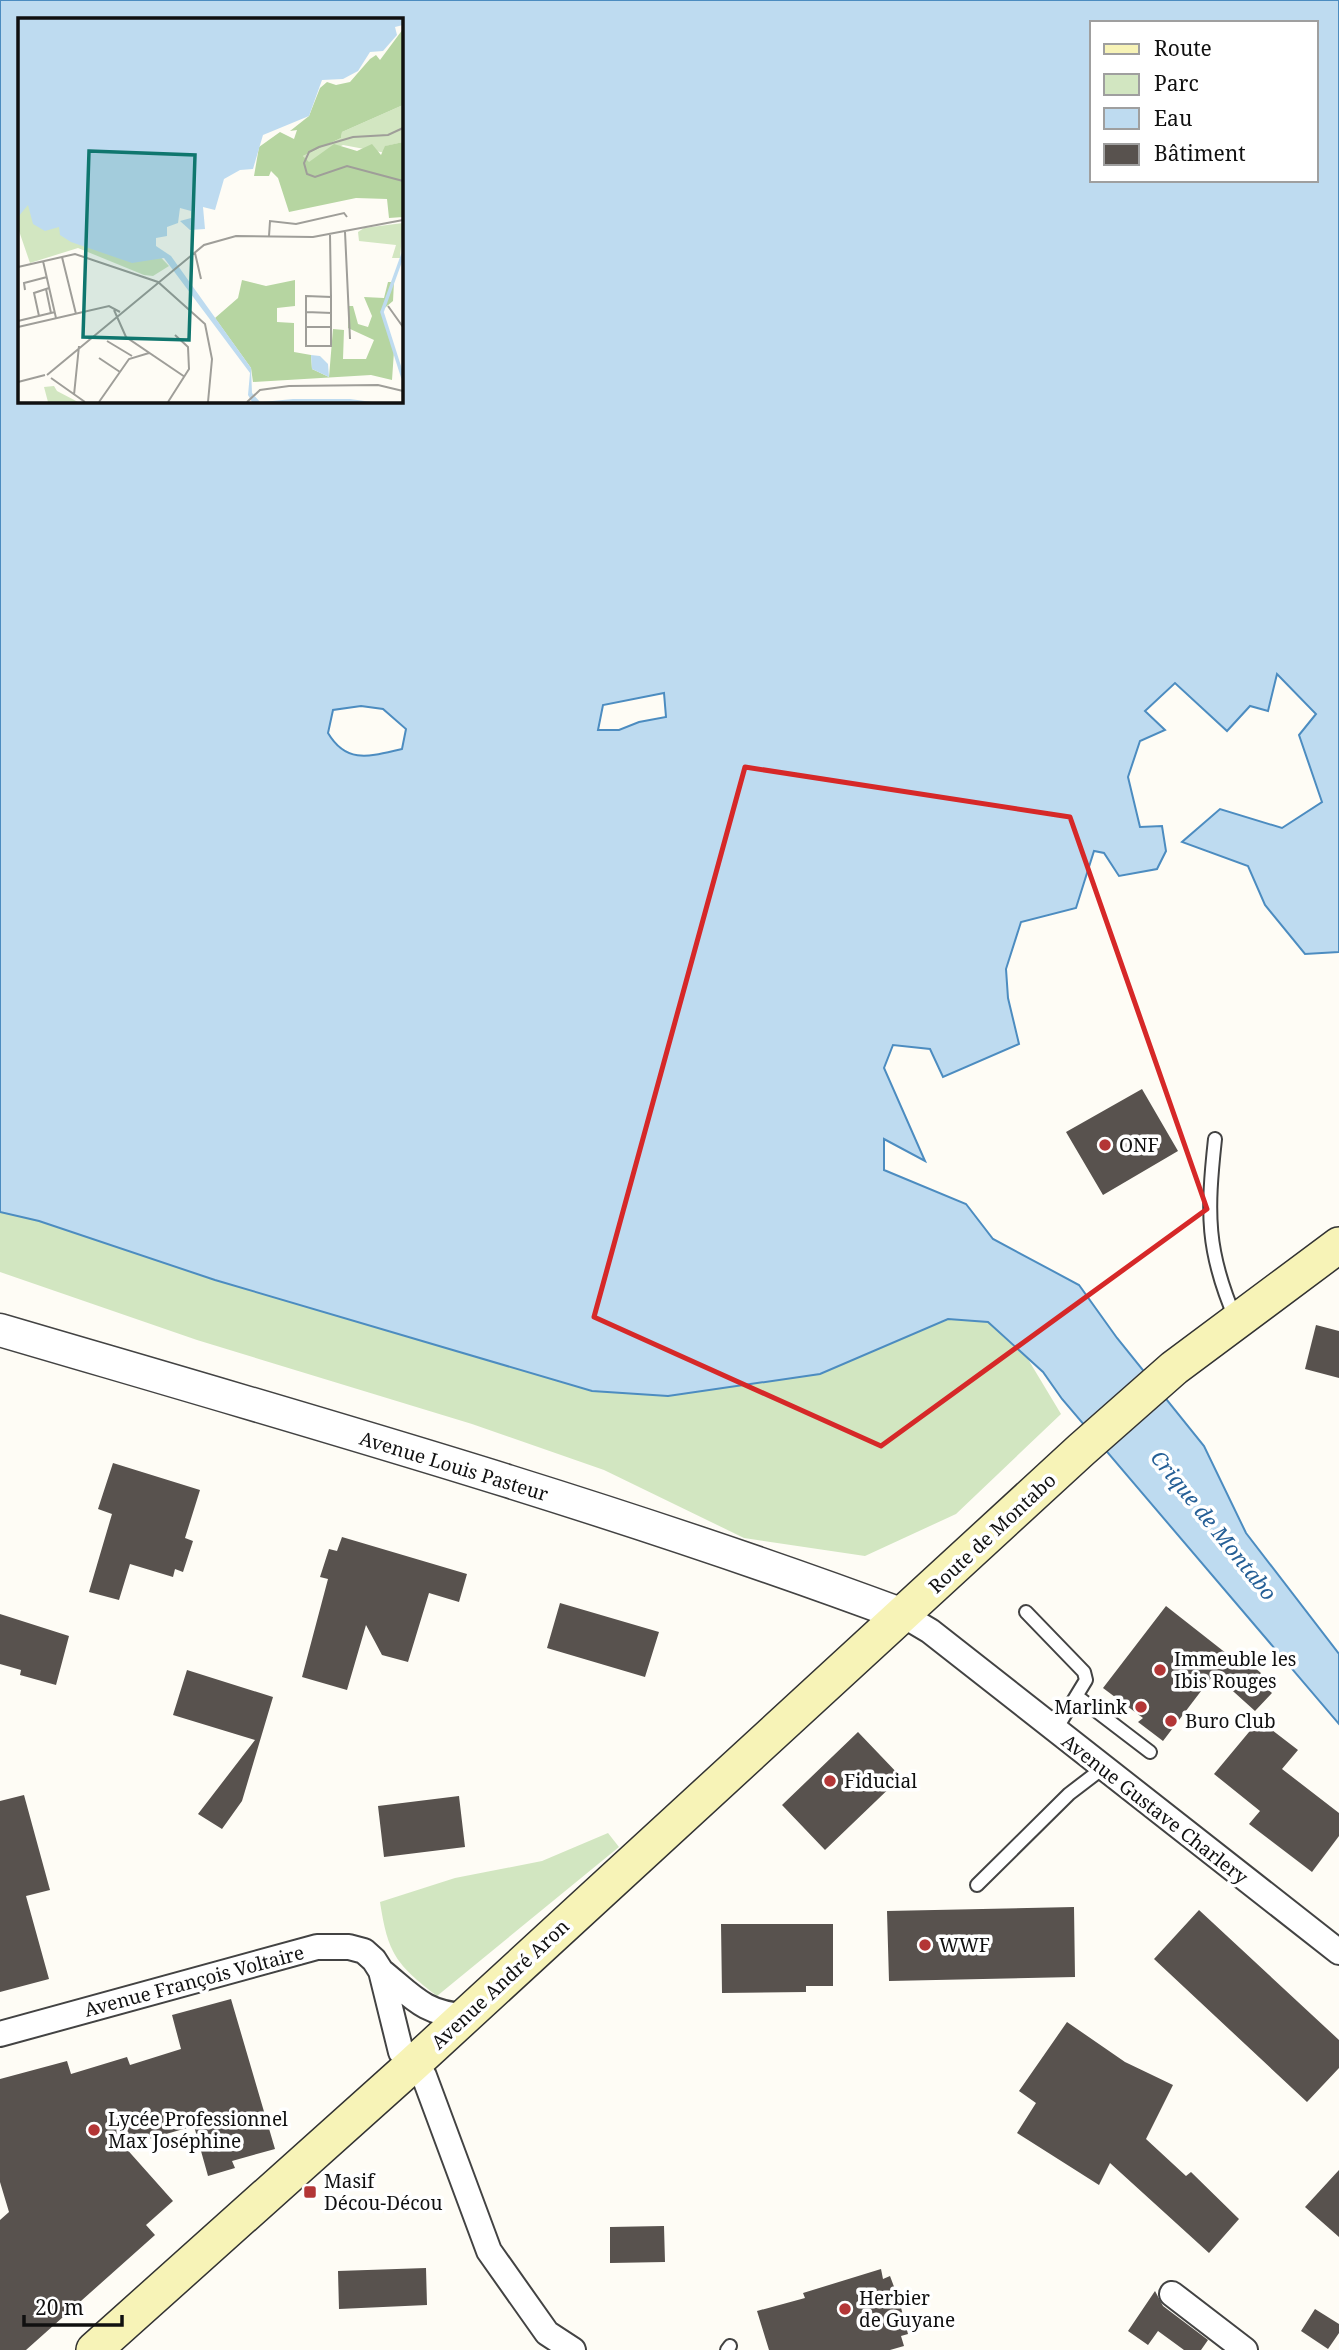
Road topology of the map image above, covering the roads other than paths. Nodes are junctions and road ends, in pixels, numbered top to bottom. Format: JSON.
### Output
{"nodes":[{"id":1,"x":1215,"y":1139,"type":"dead end"},
{"id":2,"x":1339,"y":1245,"type":"edge"},
{"id":3,"x":1237,"y":1320,"type":"junction"},
{"id":4,"x":0,"y":1330,"type":"edge"},
{"id":5,"x":1027,"y":1612,"type":"dead end"},
{"id":6,"x":904,"y":1615,"type":"junction"},
{"id":7,"x":1077,"y":1697,"type":"junction"},
{"id":8,"x":1055,"y":1731,"type":"junction"},
{"id":9,"x":1150,"y":1752,"type":"dead end"},
{"id":10,"x":1103,"y":1768,"type":"junction"},
{"id":11,"x":977,"y":1885,"type":"dead end"},
{"id":12,"x":1339,"y":1952,"type":"edge"},
{"id":13,"x":381,"y":1971,"type":"junction"},
{"id":14,"x":465,"y":2016,"type":"junction"},
{"id":15,"x":0,"y":2034,"type":"edge"},
{"id":16,"x":411,"y":2066,"type":"junction"},
{"id":17,"x":1172,"y":2294,"type":"dead end"},
{"id":18,"x":94,"y":2350,"type":"edge"},
{"id":19,"x":573,"y":2350,"type":"edge"},
{"id":20,"x":1244,"y":2350,"type":"edge"}],
"edges":[{"from":1,"to":3,"type":"lane"},
{"from":2,"to":3,"type":"main road"},
{"from":3,"to":6,"type":"main road","name":"Route de Montabo"},
{"from":4,"to":6,"type":"street","name":"Avenue Louis Pasteur"},
{"from":5,"to":7,"type":"lane"},
{"from":6,"to":8,"type":"street","name":"Avenue Gustave Charlery"},
{"from":6,"to":14,"type":"main road","name":"Avenue André Aron"},
{"from":7,"to":8,"type":"lane"},
{"from":7,"to":9,"type":"lane"},
{"from":8,"to":10,"type":"street","name":"Avenue Gustave Charlery"},
{"from":10,"to":11,"type":"lane"},
{"from":10,"to":12,"type":"street","name":"Avenue Gustave Charlery"},
{"from":13,"to":14,"type":"street","name":"Avenue François Voltaire"},
{"from":13,"to":15,"type":"street","name":"Avenue François Voltaire"},
{"from":13,"to":16,"type":"street"},
{"from":14,"to":16,"type":"main road","name":"Avenue André Aron"},
{"from":16,"to":18,"type":"main road","name":"Avenue André Aron"},
{"from":16,"to":19,"type":"street"},
{"from":17,"to":20,"type":"street"}]}
